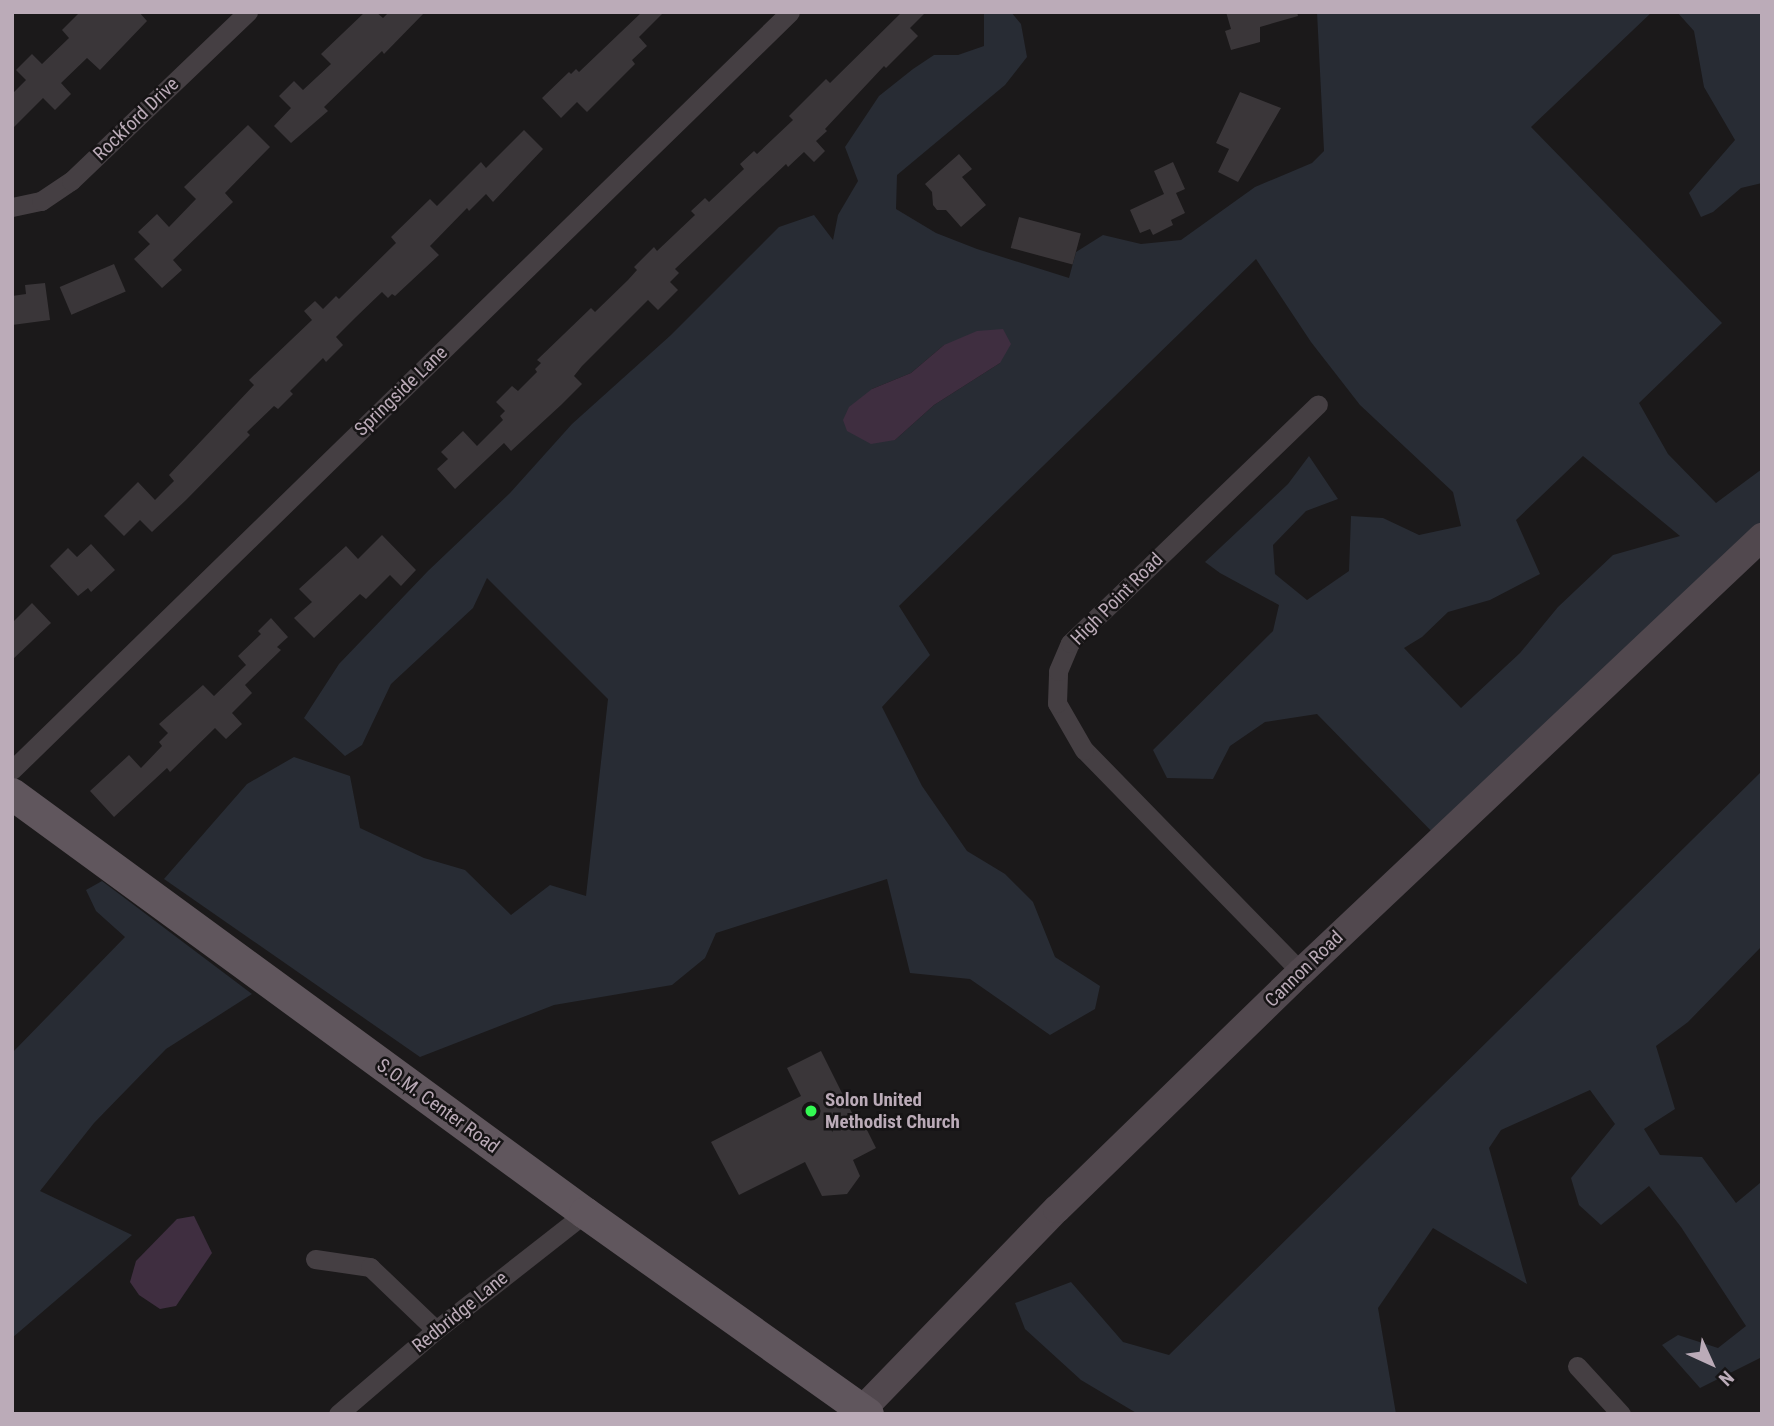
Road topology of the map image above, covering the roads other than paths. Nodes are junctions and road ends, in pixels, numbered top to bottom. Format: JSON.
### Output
{"nodes":[{"id":1,"x":248,"y":12,"type":"edge"},
{"id":2,"x":790,"y":12,"type":"edge"},
{"id":3,"x":12,"y":207,"type":"edge"},
{"id":4,"x":1318,"y":404,"type":"dead end"},
{"id":5,"x":1762,"y":537,"type":"edge"},
{"id":6,"x":12,"y":770,"type":"edge"},
{"id":7,"x":12,"y":794,"type":"edge"},
{"id":8,"x":1301,"y":972,"type":"junction"},
{"id":9,"x":585,"y":1213,"type":"junction"},
{"id":10,"x":315,"y":1259,"type":"dead end"},
{"id":11,"x":436,"y":1330,"type":"junction"},
{"id":12,"x":1577,"y":1366,"type":"dead end"},
{"id":13,"x":863,"y":1413,"type":"edge"},
{"id":14,"x":338,"y":1414,"type":"edge"},
{"id":15,"x":1621,"y":1414,"type":"edge"}],
"edges":[{"from":1,"to":3,"type":"street","name":"Rockford Drive"},
{"from":2,"to":6,"type":"street","name":"Springside Lane"},
{"from":4,"to":8,"type":"street","name":"High Point Road"},
{"from":5,"to":8,"type":"main road","name":"Cannon Road"},
{"from":7,"to":9,"type":"main road","name":"S.O.M. Center Road"},
{"from":8,"to":13,"type":"main road","name":"Cannon Road"},
{"from":9,"to":11,"type":"street","name":"Redbridge Lane"},
{"from":9,"to":13,"type":"main road","name":"S.O.M. Center Road"},
{"from":10,"to":11,"type":"street"},
{"from":11,"to":14,"type":"street","name":"Redbridge Lane"},
{"from":12,"to":15,"type":"street"}]}
